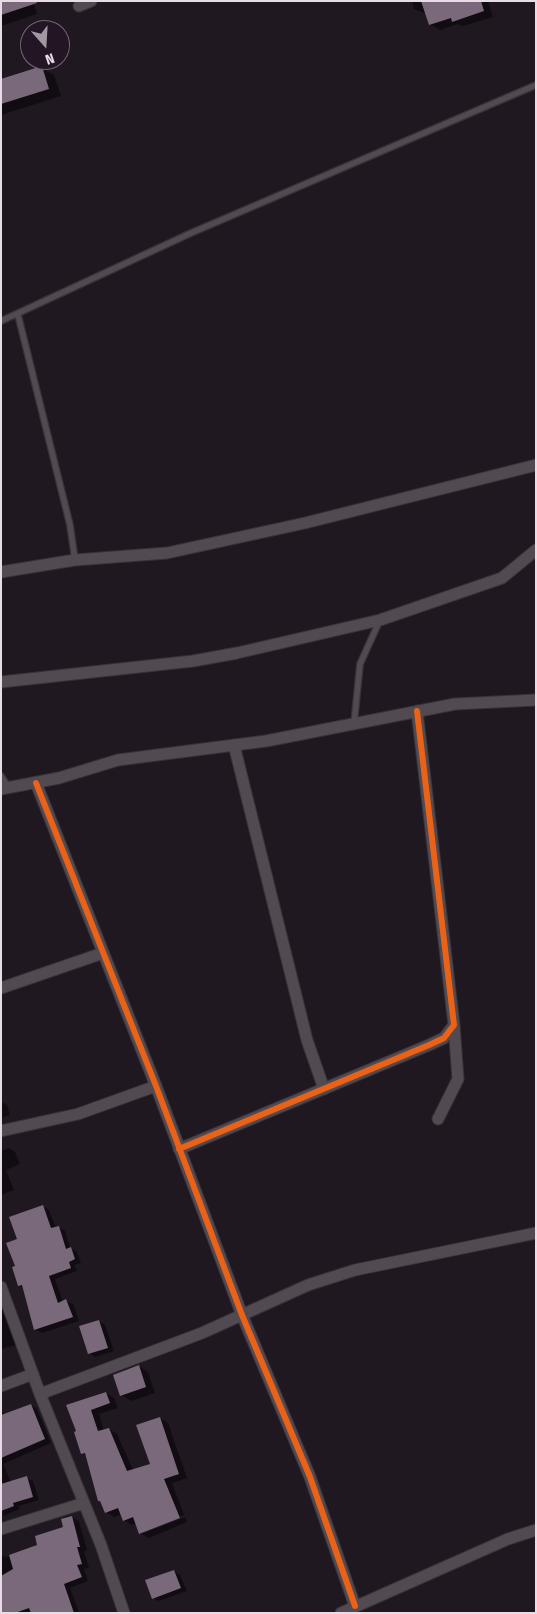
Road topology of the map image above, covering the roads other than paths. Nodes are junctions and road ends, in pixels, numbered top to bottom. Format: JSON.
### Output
{"nodes":[{"id":1,"x":91,"y":1,"type":"edge"},
{"id":2,"x":79,"y":6,"type":"dead end"},
{"id":3,"x":536,"y":85,"type":"edge"},
{"id":4,"x":18,"y":315,"type":"junction"},
{"id":5,"x":1,"y":321,"type":"edge"},
{"id":6,"x":536,"y":465,"type":"edge"},
{"id":7,"x":536,"y":550,"type":"edge"},
{"id":8,"x":75,"y":560,"type":"junction"},
{"id":9,"x":1,"y":572,"type":"edge"},
{"id":10,"x":380,"y":620,"type":"junction"},
{"id":11,"x":1,"y":682,"type":"edge"},
{"id":12,"x":536,"y":700,"type":"edge"},
{"id":13,"x":417,"y":711,"type":"junction"},
{"id":14,"x":354,"y":724,"type":"junction"},
{"id":15,"x":234,"y":745,"type":"junction"},
{"id":16,"x":1,"y":776,"type":"edge"},
{"id":17,"x":36,"y":783,"type":"junction"},
{"id":18,"x":5,"y":789,"type":"edge"},
{"id":19,"x":103,"y":953,"type":"junction"},
{"id":20,"x":1,"y":988,"type":"edge"},
{"id":21,"x":454,"y":1025,"type":"junction"},
{"id":22,"x":156,"y":1086,"type":"junction"},
{"id":23,"x":324,"y":1089,"type":"junction"},
{"id":24,"x":438,"y":1119,"type":"dead end"},
{"id":25,"x":1,"y":1131,"type":"edge"},
{"id":26,"x":179,"y":1149,"type":"junction"},
{"id":27,"x":536,"y":1232,"type":"edge"},
{"id":28,"x":1,"y":1287,"type":"edge"},
{"id":29,"x":242,"y":1315,"type":"junction"},
{"id":30,"x":33,"y":1374,"type":"junction"},
{"id":31,"x":1,"y":1386,"type":"edge"},
{"id":32,"x":40,"y":1394,"type":"junction"},
{"id":33,"x":84,"y":1503,"type":"junction"},
{"id":34,"x":1,"y":1529,"type":"edge"},
{"id":35,"x":536,"y":1530,"type":"edge"},
{"id":36,"x":355,"y":1606,"type":"junction"},
{"id":37,"x":124,"y":1613,"type":"edge"},
{"id":38,"x":341,"y":1613,"type":"edge"}],
"edges":[{"from":1,"to":2,"type":"street"},
{"from":3,"to":4,"type":"lane"},
{"from":4,"to":5,"type":"lane"},
{"from":4,"to":8,"type":"lane"},
{"from":6,"to":8,"type":"street"},
{"from":7,"to":10,"type":"street"},
{"from":8,"to":9,"type":"street"},
{"from":10,"to":11,"type":"street"},
{"from":10,"to":14,"type":"lane"},
{"from":12,"to":13,"type":"street"},
{"from":13,"to":14,"type":"street"},
{"from":13,"to":21,"type":"street"},
{"from":14,"to":15,"type":"street"},
{"from":15,"to":17,"type":"street"},
{"from":15,"to":23,"type":"street"},
{"from":16,"to":18,"type":"lane"},
{"from":17,"to":18,"type":"street"},
{"from":17,"to":19,"type":"street"},
{"from":19,"to":20,"type":"street"},
{"from":19,"to":22,"type":"street"},
{"from":21,"to":23,"type":"street"},
{"from":21,"to":24,"type":"street"},
{"from":22,"to":25,"type":"street"},
{"from":22,"to":26,"type":"street"},
{"from":23,"to":26,"type":"street"},
{"from":26,"to":29,"type":"street"},
{"from":27,"to":29,"type":"street"},
{"from":28,"to":30,"type":"street"},
{"from":29,"to":32,"type":"street"},
{"from":29,"to":36,"type":"street"},
{"from":30,"to":31,"type":"street"},
{"from":30,"to":32,"type":"street"},
{"from":32,"to":33,"type":"street"},
{"from":33,"to":34,"type":"street"},
{"from":33,"to":37,"type":"street"},
{"from":35,"to":36,"type":"street"},
{"from":36,"to":38,"type":"street"}]}
